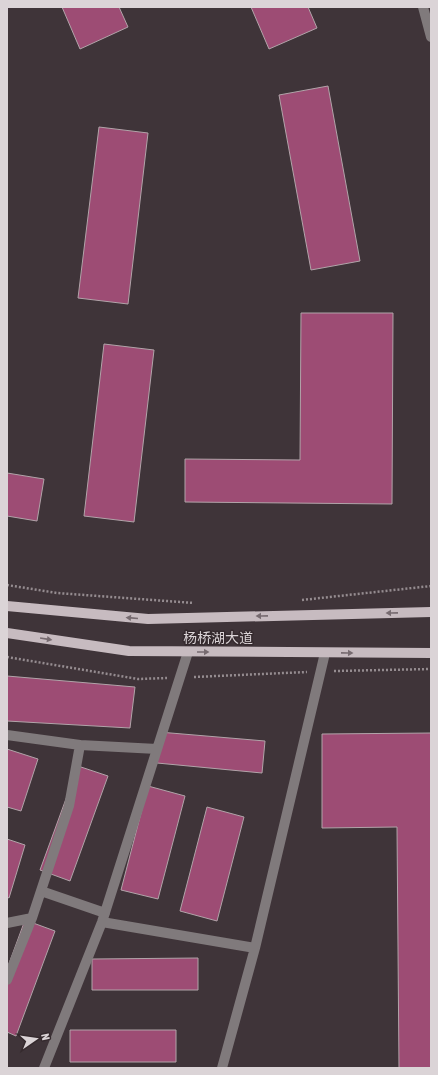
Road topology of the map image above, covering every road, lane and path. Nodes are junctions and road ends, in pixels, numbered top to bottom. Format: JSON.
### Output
{"nodes":[{"id":1,"x":423,"y":7,"type":"edge"},
{"id":2,"x":431,"y":37,"type":"edge"},
{"id":3,"x":7,"y":585,"type":"edge"},
{"id":4,"x":431,"y":586,"type":"edge"},
{"id":5,"x":300,"y":600,"type":"dead end"},
{"id":6,"x":198,"y":603,"type":"dead end"},
{"id":7,"x":7,"y":606,"type":"edge"},
{"id":8,"x":431,"y":612,"type":"edge"},
{"id":9,"x":7,"y":633,"type":"edge"},
{"id":10,"x":188,"y":652,"type":"junction"},
{"id":11,"x":325,"y":653,"type":"junction"},
{"id":12,"x":431,"y":653,"type":"edge"},
{"id":13,"x":7,"y":657,"type":"edge"},
{"id":14,"x":431,"y":669,"type":"edge"},
{"id":15,"x":321,"y":671,"type":"junction"},
{"id":16,"x":179,"y":677,"type":"junction"},
{"id":17,"x":7,"y":735,"type":"edge"},
{"id":18,"x":80,"y":745,"type":"junction"},
{"id":19,"x":157,"y":749,"type":"junction"},
{"id":20,"x":41,"y":891,"type":"junction"},
{"id":21,"x":32,"y":918,"type":"junction"},
{"id":22,"x":104,"y":918,"type":"junction"},
{"id":23,"x":7,"y":923,"type":"edge"},
{"id":24,"x":255,"y":948,"type":"junction"},
{"id":25,"x":7,"y":980,"type":"edge"},
{"id":26,"x":44,"y":1068,"type":"edge"},
{"id":27,"x":222,"y":1068,"type":"edge"}],
"edges":[{"from":1,"to":2,"type":"street"},
{"from":3,"to":6,"type":"path"},
{"from":4,"to":5,"type":"path"},
{"from":8,"to":7,"type":"main road","name":"杨桥湖大道","one_way":true},
{"from":9,"to":10,"type":"main road","name":"杨桥湖大道","one_way":true},
{"from":10,"to":11,"type":"main road","name":"杨桥湖大道","one_way":true},
{"from":10,"to":16,"type":"street"},
{"from":11,"to":12,"type":"main road","name":"杨桥湖大道","one_way":true},
{"from":11,"to":15,"type":"street"},
{"from":13,"to":16,"type":"path"},
{"from":14,"to":15,"type":"path"},
{"from":15,"to":16,"type":"path"},
{"from":15,"to":24,"type":"street"},
{"from":16,"to":19,"type":"street"},
{"from":17,"to":18,"type":"street"},
{"from":18,"to":19,"type":"street"},
{"from":18,"to":20,"type":"street"},
{"from":19,"to":22,"type":"street"},
{"from":20,"to":21,"type":"street"},
{"from":20,"to":22,"type":"street"},
{"from":21,"to":23,"type":"street"},
{"from":21,"to":25,"type":"street"},
{"from":22,"to":24,"type":"street"},
{"from":22,"to":26,"type":"street"},
{"from":24,"to":27,"type":"street"}]}
